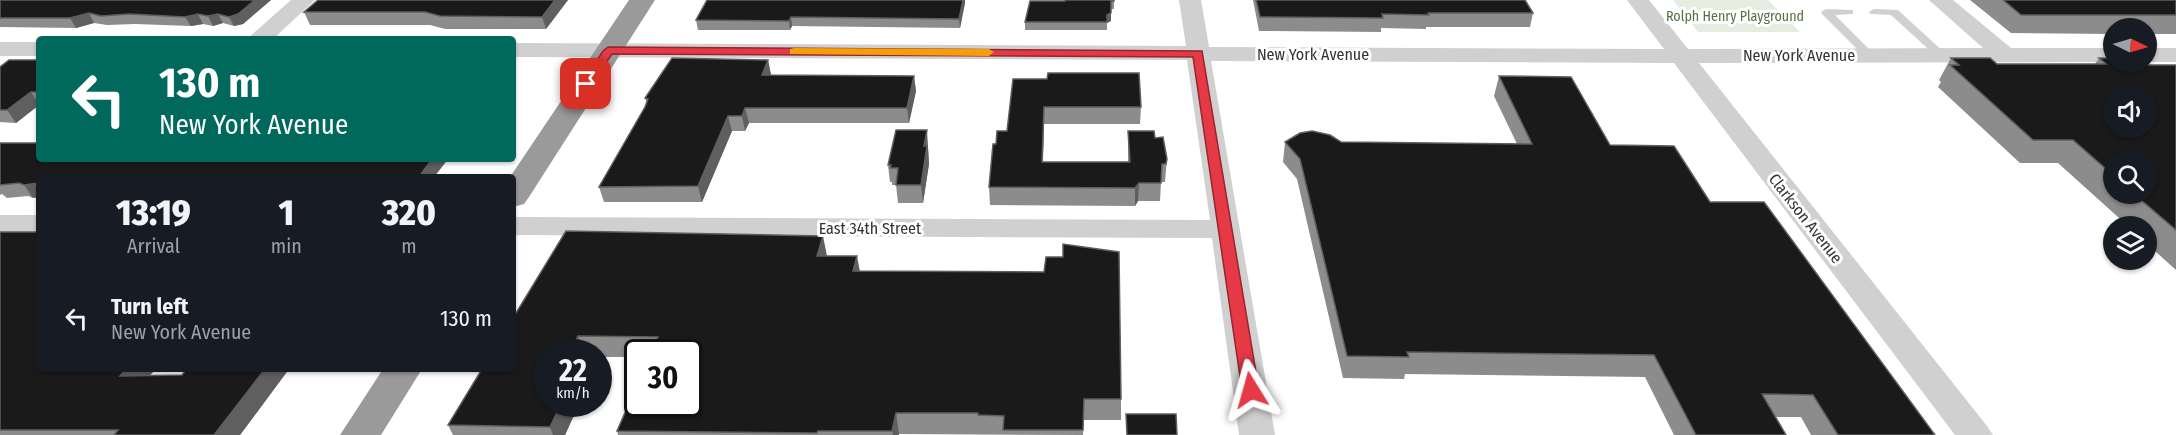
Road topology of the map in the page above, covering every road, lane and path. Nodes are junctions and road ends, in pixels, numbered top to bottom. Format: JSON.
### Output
{"nodes":[{"id":1,"x":304,"y":0,"type":"edge"},
{"id":2,"x":642,"y":0,"type":"edge"},
{"id":3,"x":1190,"y":0,"type":"edge"},
{"id":4,"x":1638,"y":0,"type":"edge"},
{"id":5,"x":1940,"y":0,"type":"edge"},
{"id":6,"x":1849,"y":12,"type":"dead end"},
{"id":7,"x":1874,"y":12,"type":"dead end"},
{"id":8,"x":262,"y":36,"type":"edge"},
{"id":9,"x":0,"y":49,"type":"edge"},
{"id":10,"x":36,"y":49,"type":"edge"},
{"id":11,"x":516,"y":50,"type":"edge"},
{"id":12,"x":608,"y":51,"type":"junction"},
{"id":13,"x":1198,"y":53,"type":"junction"},
{"id":14,"x":1869,"y":55,"type":"junction"},
{"id":15,"x":1941,"y":55,"type":"junction"},
{"id":16,"x":2004,"y":55,"type":"junction"},
{"id":17,"x":2103,"y":55,"type":"edge"},
{"id":18,"x":2157,"y":55,"type":"edge"},
{"id":19,"x":2176,"y":55,"type":"edge"},
{"id":20,"x":1681,"y":56,"type":"junction"},
{"id":21,"x":516,"y":192,"type":"edge"},
{"id":22,"x":0,"y":224,"type":"edge"},
{"id":23,"x":36,"y":224,"type":"edge"},
{"id":24,"x":516,"y":226,"type":"edge"},
{"id":25,"x":1227,"y":230,"type":"junction"},
{"id":26,"x":401,"y":372,"type":"edge"},
{"id":27,"x":360,"y":435,"type":"edge"},
{"id":28,"x":1257,"y":435,"type":"edge"},
{"id":29,"x":1975,"y":435,"type":"edge"}],
"edges":[{"from":1,"to":8,"type":"street"},
{"from":2,"to":12,"type":"highway"},
{"from":3,"to":13,"type":"street"},
{"from":4,"to":20,"type":"street","name":"Clarkson Avenue"},
{"from":5,"to":16,"type":"street"},
{"from":6,"to":14,"type":"lane"},
{"from":7,"to":15,"type":"lane"},
{"from":9,"to":10,"type":"street"},
{"from":11,"to":12,"type":"street","name":"New York Avenue"},
{"from":12,"to":13,"type":"street","name":"New York Avenue"},
{"from":12,"to":21,"type":"highway"},
{"from":13,"to":20,"type":"street","name":"New York Avenue"},
{"from":13,"to":25,"type":"street"},
{"from":14,"to":15,"type":"street","name":"New York Avenue"},
{"from":14,"to":20,"type":"street","name":"New York Avenue"},
{"from":15,"to":16,"type":"street","name":"New York Avenue"},
{"from":16,"to":17,"type":"street","name":"New York Avenue"},
{"from":18,"to":19,"type":"street"},
{"from":20,"to":29,"type":"street","name":"Clarkson Avenue"},
{"from":22,"to":23,"type":"street"},
{"from":24,"to":25,"type":"street","name":"East 34th Street"},
{"from":25,"to":28,"type":"street"},
{"from":26,"to":27,"type":"highway"}]}
